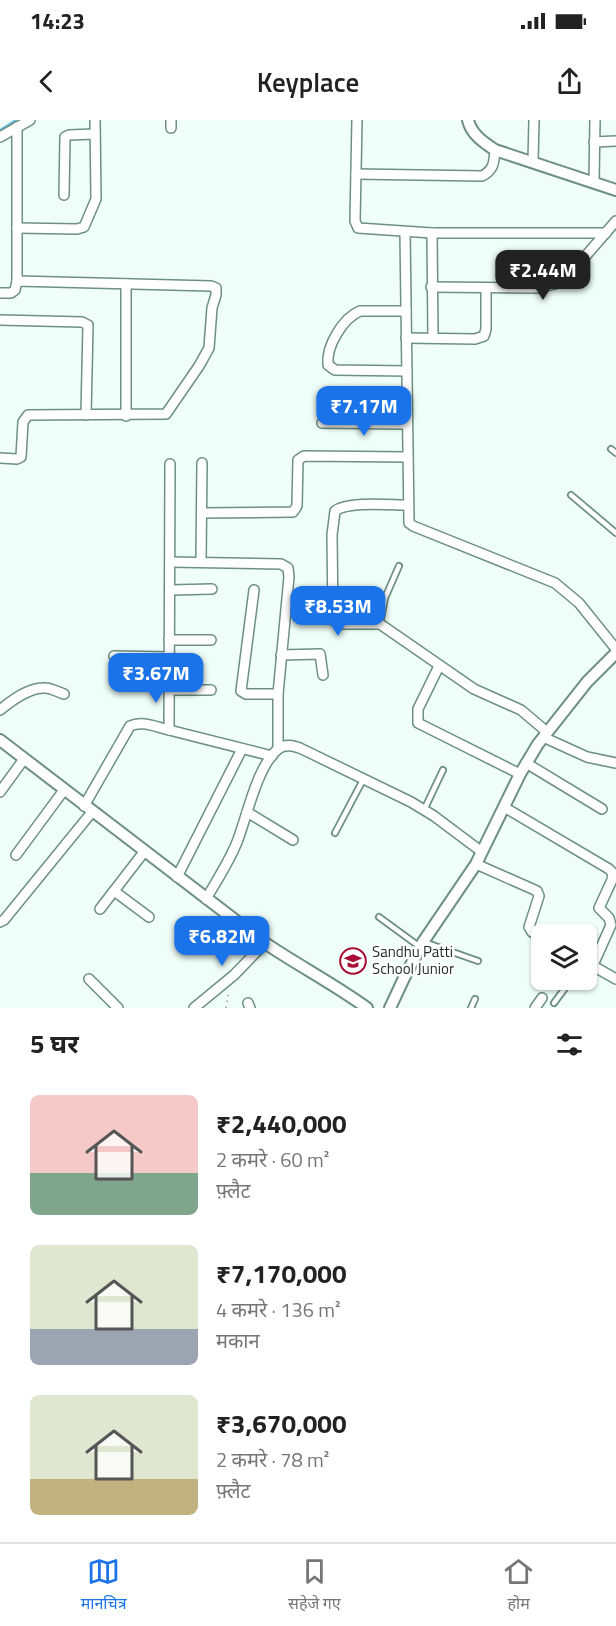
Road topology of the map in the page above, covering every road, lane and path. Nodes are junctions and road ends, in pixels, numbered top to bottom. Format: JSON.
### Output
{"nodes":[{"id":1,"x":30,"y":120,"type":"edge"},
{"id":2,"x":95,"y":120,"type":"edge"},
{"id":3,"x":357,"y":120,"type":"edge"},
{"id":4,"x":468,"y":120,"type":"edge"},
{"id":5,"x":534,"y":120,"type":"edge"},
{"id":6,"x":595,"y":120,"type":"edge"},
{"id":7,"x":17,"y":127,"type":"junction"},
{"id":8,"x":95,"y":134,"type":"junction"},
{"id":9,"x":0,"y":137,"type":"edge"},
{"id":10,"x":616,"y":141,"type":"edge"},
{"id":11,"x":594,"y":142,"type":"junction"},
{"id":12,"x":495,"y":150,"type":"junction"},
{"id":13,"x":533,"y":161,"type":"junction"},
{"id":14,"x":356,"y":174,"type":"junction"},
{"id":15,"x":594,"y":182,"type":"junction"},
{"id":16,"x":616,"y":190,"type":"edge"},
{"id":17,"x":64,"y":195,"type":"dead end"},
{"id":18,"x":616,"y":221,"type":"edge"},
{"id":19,"x":17,"y":228,"type":"junction"},
{"id":20,"x":405,"y":232,"type":"junction"},
{"id":21,"x":432,"y":233,"type":"junction"},
{"id":22,"x":606,"y":233,"type":"junction"},
{"id":23,"x":17,"y":281,"type":"junction"},
{"id":24,"x":126,"y":284,"type":"junction"},
{"id":25,"x":431,"y":287,"type":"junction"},
{"id":26,"x":486,"y":288,"type":"junction"},
{"id":27,"x":0,"y":293,"type":"edge"},
{"id":28,"x":406,"y":311,"type":"junction"},
{"id":29,"x":0,"y":320,"type":"edge"},
{"id":30,"x":406,"y":338,"type":"junction"},
{"id":31,"x":433,"y":338,"type":"junction"},
{"id":32,"x":407,"y":371,"type":"junction"},
{"id":33,"x":86,"y":415,"type":"junction"},
{"id":34,"x":126,"y":416,"type":"junction"},
{"id":35,"x":322,"y":423,"type":"dead end"},
{"id":36,"x":407,"y":424,"type":"junction"},
{"id":37,"x":408,"y":457,"type":"junction"},
{"id":38,"x":0,"y":458,"type":"edge"},
{"id":39,"x":202,"y":463,"type":"dead end"},
{"id":40,"x":170,"y":464,"type":"dead end"},
{"id":41,"x":572,"y":495,"type":"dead end"},
{"id":42,"x":408,"y":505,"type":"junction"},
{"id":43,"x":202,"y":513,"type":"junction"},
{"id":44,"x":616,"y":533,"type":"edge"},
{"id":45,"x":201,"y":561,"type":"junction"},
{"id":46,"x":170,"y":562,"type":"junction"},
{"id":47,"x":399,"y":566,"type":"dead end"},
{"id":48,"x":212,"y":589,"type":"dead end"},
{"id":49,"x":170,"y":590,"type":"junction"},
{"id":50,"x":254,"y":590,"type":"dead end"},
{"id":51,"x":380,"y":624,"type":"junction"},
{"id":52,"x":169,"y":640,"type":"junction"},
{"id":53,"x":211,"y":640,"type":"dead end"},
{"id":54,"x":616,"y":651,"type":"edge"},
{"id":55,"x":281,"y":655,"type":"junction"},
{"id":56,"x":114,"y":656,"type":"dead end"},
{"id":57,"x":169,"y":657,"type":"junction"},
{"id":58,"x":439,"y":666,"type":"junction"},
{"id":59,"x":323,"y":675,"type":"dead end"},
{"id":60,"x":170,"y":690,"type":"junction"},
{"id":61,"x":211,"y":690,"type":"dead end"},
{"id":62,"x":64,"y":694,"type":"dead end"},
{"id":63,"x":278,"y":694,"type":"junction"},
{"id":64,"x":0,"y":710,"type":"edge"},
{"id":65,"x":169,"y":730,"type":"junction"},
{"id":66,"x":545,"y":735,"type":"junction"},
{"id":67,"x":0,"y":740,"type":"edge"},
{"id":68,"x":242,"y":749,"type":"junction"},
{"id":69,"x":275,"y":753,"type":"junction"},
{"id":70,"x":24,"y":759,"type":"junction"},
{"id":71,"x":526,"y":763,"type":"junction"},
{"id":72,"x":616,"y":763,"type":"edge"},
{"id":73,"x":443,"y":770,"type":"dead end"},
{"id":74,"x":520,"y":774,"type":"junction"},
{"id":75,"x":364,"y":778,"type":"junction"},
{"id":76,"x":64,"y":790,"type":"junction"},
{"id":77,"x":0,"y":792,"type":"edge"},
{"id":78,"x":504,"y":807,"type":"junction"},
{"id":79,"x":88,"y":809,"type":"junction"},
{"id":80,"x":602,"y":809,"type":"dead end"},
{"id":81,"x":424,"y":810,"type":"junction"},
{"id":82,"x":247,"y":812,"type":"junction"},
{"id":83,"x":335,"y":833,"type":"dead end"},
{"id":84,"x":294,"y":840,"type":"dead end"},
{"id":85,"x":144,"y":852,"type":"junction"},
{"id":86,"x":482,"y":852,"type":"junction"},
{"id":87,"x":16,"y":855,"type":"dead end"},
{"id":88,"x":476,"y":864,"type":"junction"},
{"id":89,"x":177,"y":877,"type":"junction"},
{"id":90,"x":114,"y":891,"type":"junction"},
{"id":91,"x":207,"y":899,"type":"junction"},
{"id":92,"x":100,"y":909,"type":"dead end"},
{"id":93,"x":149,"y":917,"type":"dead end"},
{"id":94,"x":379,"y":917,"type":"dead end"},
{"id":95,"x":0,"y":922,"type":"edge"},
{"id":96,"x":531,"y":930,"type":"edge"},
{"id":97,"x":265,"y":943,"type":"junction"},
{"id":98,"x":422,"y":945,"type":"junction"},
{"id":99,"x":597,"y":951,"type":"edge"},
{"id":100,"x":478,"y":961,"type":"dead end"},
{"id":101,"x":597,"y":968,"type":"edge"},
{"id":102,"x":89,"y":979,"type":"dead end"},
{"id":103,"x":616,"y":979,"type":"edge"},
{"id":104,"x":230,"y":987,"type":"dead end"},
{"id":105,"x":564,"y":990,"type":"edge"},
{"id":106,"x":542,"y":998,"type":"dead end"},
{"id":107,"x":475,"y":999,"type":"dead end"},
{"id":108,"x":554,"y":1004,"type":"dead end"},
{"id":109,"x":118,"y":1008,"type":"edge"},
{"id":110,"x":194,"y":1008,"type":"edge"},
{"id":111,"x":226,"y":1008,"type":"edge"},
{"id":112,"x":367,"y":1008,"type":"edge"},
{"id":113,"x":390,"y":1008,"type":"edge"},
{"id":114,"x":471,"y":1008,"type":"edge"},
{"id":115,"x":535,"y":1008,"type":"edge"}],
"edges":[{"from":1,"to":7,"type":"street"},
{"from":2,"to":8,"type":"street"},
{"from":3,"to":14,"type":"street"},
{"from":4,"to":12,"type":"street"},
{"from":5,"to":13,"type":"street"},
{"from":6,"to":11,"type":"street"},
{"from":7,"to":9,"type":"street"},
{"from":7,"to":19,"type":"street"},
{"from":8,"to":17,"type":"street"},
{"from":8,"to":19,"type":"street"},
{"from":10,"to":11,"type":"street"},
{"from":11,"to":15,"type":"street"},
{"from":12,"to":13,"type":"street"},
{"from":12,"to":14,"type":"street"},
{"from":13,"to":15,"type":"street"},
{"from":14,"to":20,"type":"street"},
{"from":15,"to":16,"type":"street"},
{"from":18,"to":22,"type":"street"},
{"from":19,"to":23,"type":"street"},
{"from":20,"to":21,"type":"street"},
{"from":20,"to":28,"type":"street"},
{"from":21,"to":22,"type":"street"},
{"from":21,"to":25,"type":"street"},
{"from":22,"to":26,"type":"street"},
{"from":23,"to":24,"type":"street"},
{"from":23,"to":27,"type":"street"},
{"from":24,"to":34,"type":"street"},
{"from":24,"to":34,"type":"street"},
{"from":25,"to":26,"type":"street"},
{"from":25,"to":31,"type":"street"},
{"from":26,"to":31,"type":"street"},
{"from":28,"to":30,"type":"street"},
{"from":28,"to":32,"type":"street"},
{"from":29,"to":33,"type":"street"},
{"from":30,"to":31,"type":"street"},
{"from":30,"to":32,"type":"street"},
{"from":32,"to":36,"type":"street"},
{"from":33,"to":34,"type":"street"},
{"from":33,"to":38,"type":"street"},
{"from":35,"to":36,"type":"street"},
{"from":36,"to":37,"type":"street"},
{"from":37,"to":42,"type":"street"},
{"from":37,"to":43,"type":"street"},
{"from":39,"to":43,"type":"street"},
{"from":40,"to":46,"type":"street"},
{"from":41,"to":44,"type":"lane"},
{"from":42,"to":51,"type":"street"},
{"from":42,"to":54,"type":"street"},
{"from":43,"to":45,"type":"street"},
{"from":45,"to":46,"type":"street"},
{"from":45,"to":55,"type":"street"},
{"from":46,"to":49,"type":"street"},
{"from":47,"to":51,"type":"lane"},
{"from":48,"to":49,"type":"street"},
{"from":49,"to":52,"type":"street"},
{"from":50,"to":63,"type":"street"},
{"from":51,"to":58,"type":"street"},
{"from":52,"to":53,"type":"street"},
{"from":52,"to":57,"type":"street"},
{"from":54,"to":66,"type":"street"},
{"from":55,"to":59,"type":"street"},
{"from":55,"to":63,"type":"street"},
{"from":56,"to":57,"type":"street"},
{"from":57,"to":60,"type":"street"},
{"from":58,"to":66,"type":"street"},
{"from":58,"to":74,"type":"street"},
{"from":60,"to":61,"type":"street"},
{"from":60,"to":65,"type":"street"},
{"from":62,"to":64,"type":"street"},
{"from":63,"to":69,"type":"street"},
{"from":65,"to":68,"type":"street"},
{"from":65,"to":79,"type":"street"},
{"from":66,"to":71,"type":"street"},
{"from":66,"to":72,"type":"street"},
{"from":67,"to":70,"type":"street"},
{"from":68,"to":69,"type":"street"},
{"from":68,"to":89,"type":"street"},
{"from":69,"to":75,"type":"street"},
{"from":69,"to":82,"type":"street"},
{"from":70,"to":76,"type":"street"},
{"from":70,"to":77,"type":"street"},
{"from":71,"to":74,"type":"street"},
{"from":71,"to":80,"type":"street"},
{"from":73,"to":81,"type":"lane"},
{"from":74,"to":78,"type":"street"},
{"from":75,"to":81,"type":"street"},
{"from":75,"to":83,"type":"lane"},
{"from":76,"to":79,"type":"street"},
{"from":76,"to":87,"type":"street"},
{"from":78,"to":86,"type":"street"},
{"from":78,"to":99,"type":"street"},
{"from":79,"to":85,"type":"street"},
{"from":79,"to":95,"type":"street"},
{"from":81,"to":86,"type":"street"},
{"from":82,"to":84,"type":"street"},
{"from":82,"to":91,"type":"street"},
{"from":85,"to":89,"type":"street"},
{"from":85,"to":90,"type":"street"},
{"from":86,"to":88,"type":"street"},
{"from":88,"to":96,"type":"street"},
{"from":88,"to":98,"type":"street"},
{"from":89,"to":91,"type":"street"},
{"from":90,"to":92,"type":"street"},
{"from":90,"to":93,"type":"street"},
{"from":91,"to":97,"type":"street"},
{"from":94,"to":98,"type":"lane"},
{"from":97,"to":110,"type":"street"},
{"from":97,"to":112,"type":"street"},
{"from":98,"to":100,"type":"lane"},
{"from":98,"to":113,"type":"street"},
{"from":101,"to":103,"type":"street"},
{"from":102,"to":109,"type":"street"},
{"from":104,"to":111,"type":"path"},
{"from":105,"to":108,"type":"lane"},
{"from":106,"to":115,"type":"street"},
{"from":107,"to":114,"type":"lane"}]}
